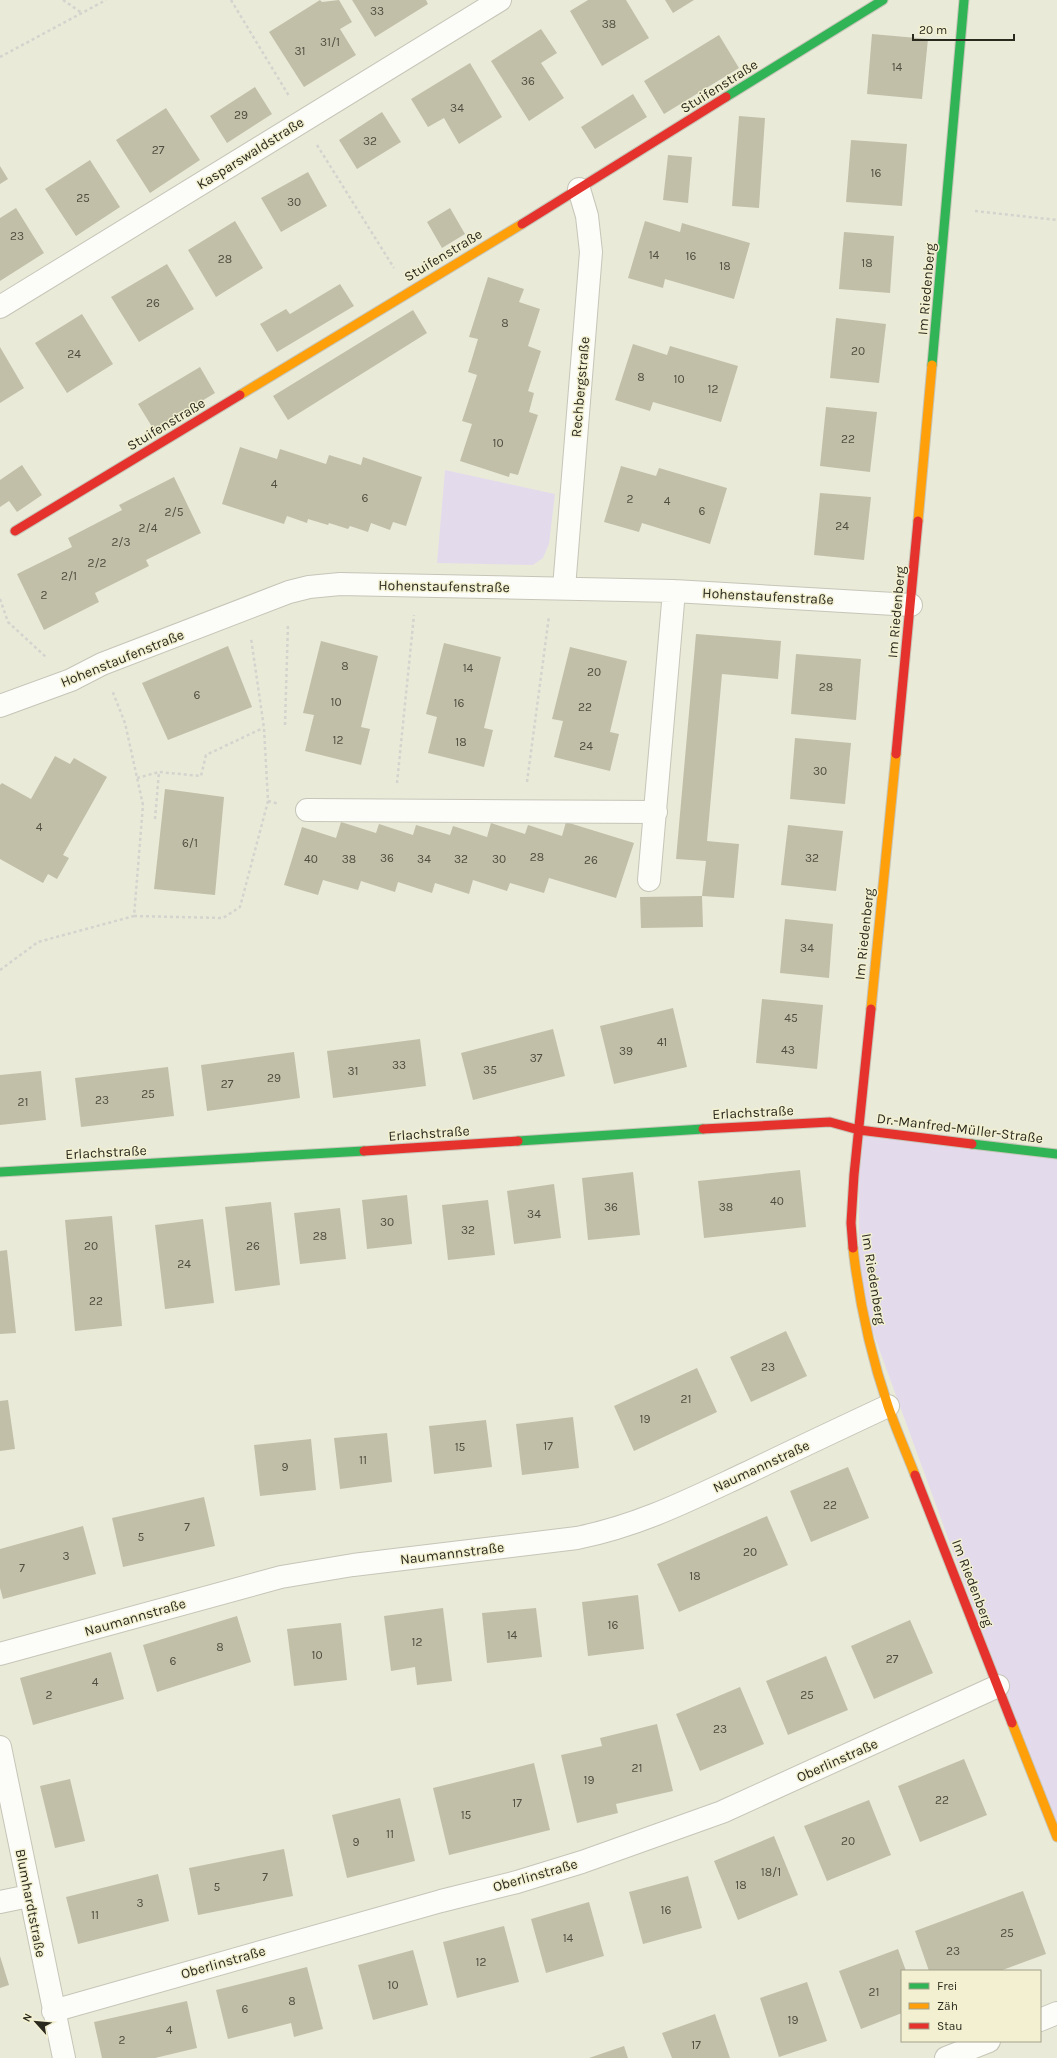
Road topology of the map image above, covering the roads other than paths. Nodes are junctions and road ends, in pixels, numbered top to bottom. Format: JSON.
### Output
{"nodes":[{"id":1,"x":500,"y":0,"type":"edge"},
{"id":2,"x":883,"y":0,"type":"edge"},
{"id":3,"x":964,"y":0,"type":"edge"},
{"id":4,"x":578,"y":188,"type":"junction"},
{"id":5,"x":0,"y":307,"type":"edge"},
{"id":6,"x":15,"y":531,"type":"dead end"},
{"id":7,"x":558,"y":587,"type":"junction"},
{"id":8,"x":674,"y":591,"type":"junction"},
{"id":9,"x":911,"y":605,"type":"junction"},
{"id":10,"x":0,"y":706,"type":"edge"},
{"id":11,"x":307,"y":810,"type":"dead end"},
{"id":12,"x":656,"y":812,"type":"junction"},
{"id":13,"x":650,"y":880,"type":"dead end"},
{"id":14,"x":859,"y":1130,"type":"junction"},
{"id":15,"x":1057,"y":1154,"type":"edge"},
{"id":16,"x":0,"y":1172,"type":"edge"},
{"id":17,"x":888,"y":1406,"type":"junction"},
{"id":18,"x":0,"y":1654,"type":"edge"},
{"id":19,"x":998,"y":1686,"type":"junction"},
{"id":20,"x":0,"y":1747,"type":"edge"},
{"id":21,"x":1057,"y":1837,"type":"edge"},
{"id":22,"x":30,"y":1896,"type":"junction"},
{"id":23,"x":0,"y":1902,"type":"edge"},
{"id":24,"x":53,"y":2011,"type":"junction"},
{"id":25,"x":1057,"y":2013,"type":"edge"},
{"id":26,"x":1041,"y":2020,"type":"edge"},
{"id":27,"x":986,"y":2042,"type":"edge"},
{"id":28,"x":64,"y":2058,"type":"edge"},
{"id":29,"x":946,"y":2058,"type":"edge"}],
"edges":[{"from":1,"to":5,"type":"street","name":"Kasparswaldstraße"},
{"from":2,"to":4,"type":"street","name":"Stuifenstraße"},
{"from":3,"to":9,"type":"street","name":"Im Riedenberg"},
{"from":4,"to":6,"type":"street","name":"Stuifenstraße"},
{"from":4,"to":7,"type":"street","name":"Rechbergstraße"},
{"from":7,"to":8,"type":"street","name":"Hohenstaufenstraße"},
{"from":7,"to":10,"type":"street","name":"Hohenstaufenstraße"},
{"from":8,"to":9,"type":"street","name":"Hohenstaufenstraße"},
{"from":8,"to":12,"type":"street"},
{"from":9,"to":14,"type":"street","name":"Im Riedenberg"},
{"from":11,"to":12,"type":"street"},
{"from":12,"to":13,"type":"street"},
{"from":14,"to":15,"type":"street","name":"Dr.-Manfred-Müller-Straße"},
{"from":14,"to":16,"type":"street","name":"Erlachstraße"},
{"from":14,"to":17,"type":"street","name":"Im Riedenberg"},
{"from":17,"to":18,"type":"street","name":"Naumannstraße"},
{"from":17,"to":19,"type":"street","name":"Im Riedenberg"},
{"from":19,"to":21,"type":"street","name":"Im Riedenberg"},
{"from":19,"to":24,"type":"street","name":"Oberlinstraße"},
{"from":20,"to":22,"type":"street","name":"Blumhardtstraße"},
{"from":22,"to":23,"type":"street"},
{"from":22,"to":24,"type":"street","name":"Blumhardtstraße"},
{"from":24,"to":28,"type":"street","name":"Blumhardtstraße"},
{"from":25,"to":26,"type":"street"},
{"from":27,"to":29,"type":"street"}]}
